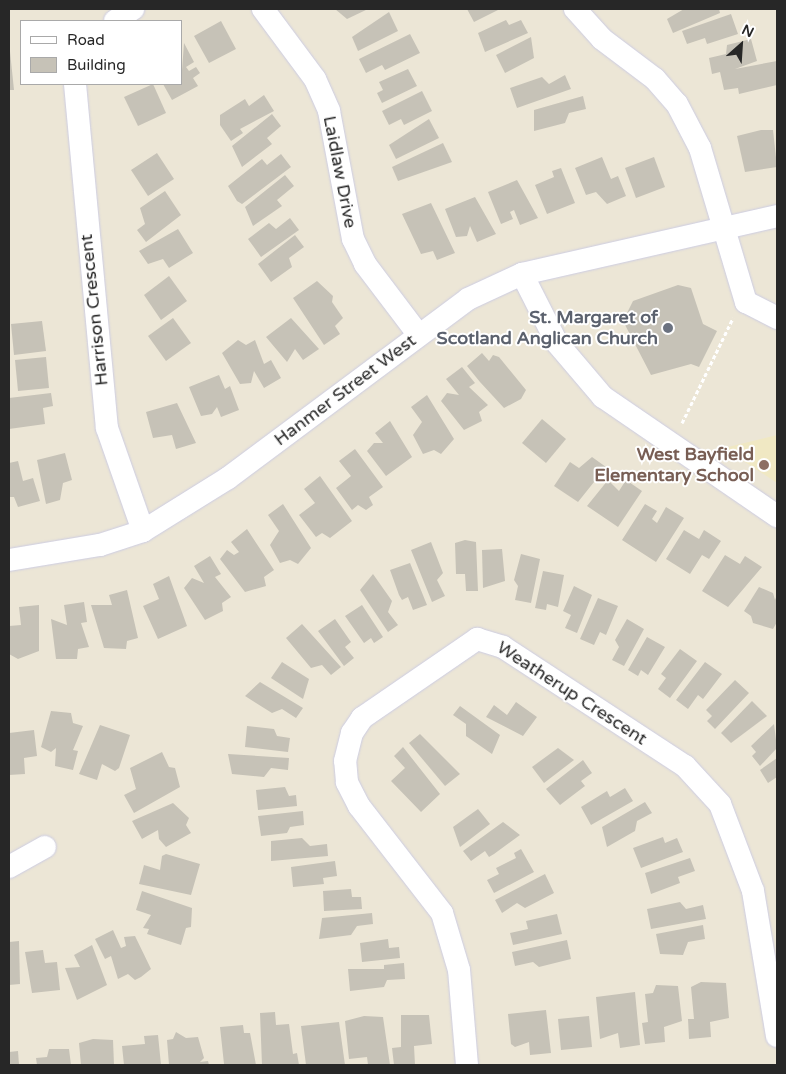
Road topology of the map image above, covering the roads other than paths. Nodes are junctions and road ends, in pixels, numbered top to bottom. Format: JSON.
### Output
{"nodes":[{"id":1,"x":133,"y":9,"type":"edge"},
{"id":2,"x":263,"y":9,"type":"edge"},
{"id":3,"x":575,"y":9,"type":"edge"},
{"id":4,"x":116,"y":20,"type":"edge"},
{"id":5,"x":74,"y":85,"type":"edge"},
{"id":6,"x":777,"y":216,"type":"edge"},
{"id":7,"x":720,"y":227,"type":"junction"},
{"id":8,"x":522,"y":274,"type":"junction"},
{"id":9,"x":777,"y":318,"type":"edge"},
{"id":10,"x":418,"y":334,"type":"junction"},
{"id":11,"x":777,"y":516,"type":"edge"},
{"id":12,"x":143,"y":531,"type":"junction"},
{"id":13,"x":9,"y":560,"type":"edge"},
{"id":14,"x":45,"y":847,"type":"dead end"},
{"id":15,"x":9,"y":867,"type":"edge"},
{"id":16,"x":777,"y":1036,"type":"edge"},
{"id":17,"x":467,"y":1065,"type":"edge"}],
"edges":[{"from":1,"to":4,"type":"street"},
{"from":2,"to":10,"type":"street","name":"Laidlaw Drive"},
{"from":3,"to":7,"type":"street"},
{"from":5,"to":12,"type":"street","name":"Harrison Crescent"},
{"from":6,"to":7,"type":"street","name":"Hanmer Street West"},
{"from":7,"to":8,"type":"street","name":"Hanmer Street West"},
{"from":7,"to":9,"type":"street"},
{"from":8,"to":10,"type":"street","name":"Hanmer Street West"},
{"from":8,"to":11,"type":"street"},
{"from":10,"to":12,"type":"street","name":"Hanmer Street West"},
{"from":12,"to":13,"type":"street","name":"Hanmer Street West"},
{"from":14,"to":15,"type":"street"},
{"from":16,"to":17,"type":"street","name":"Weatherup Crescent"}]}
